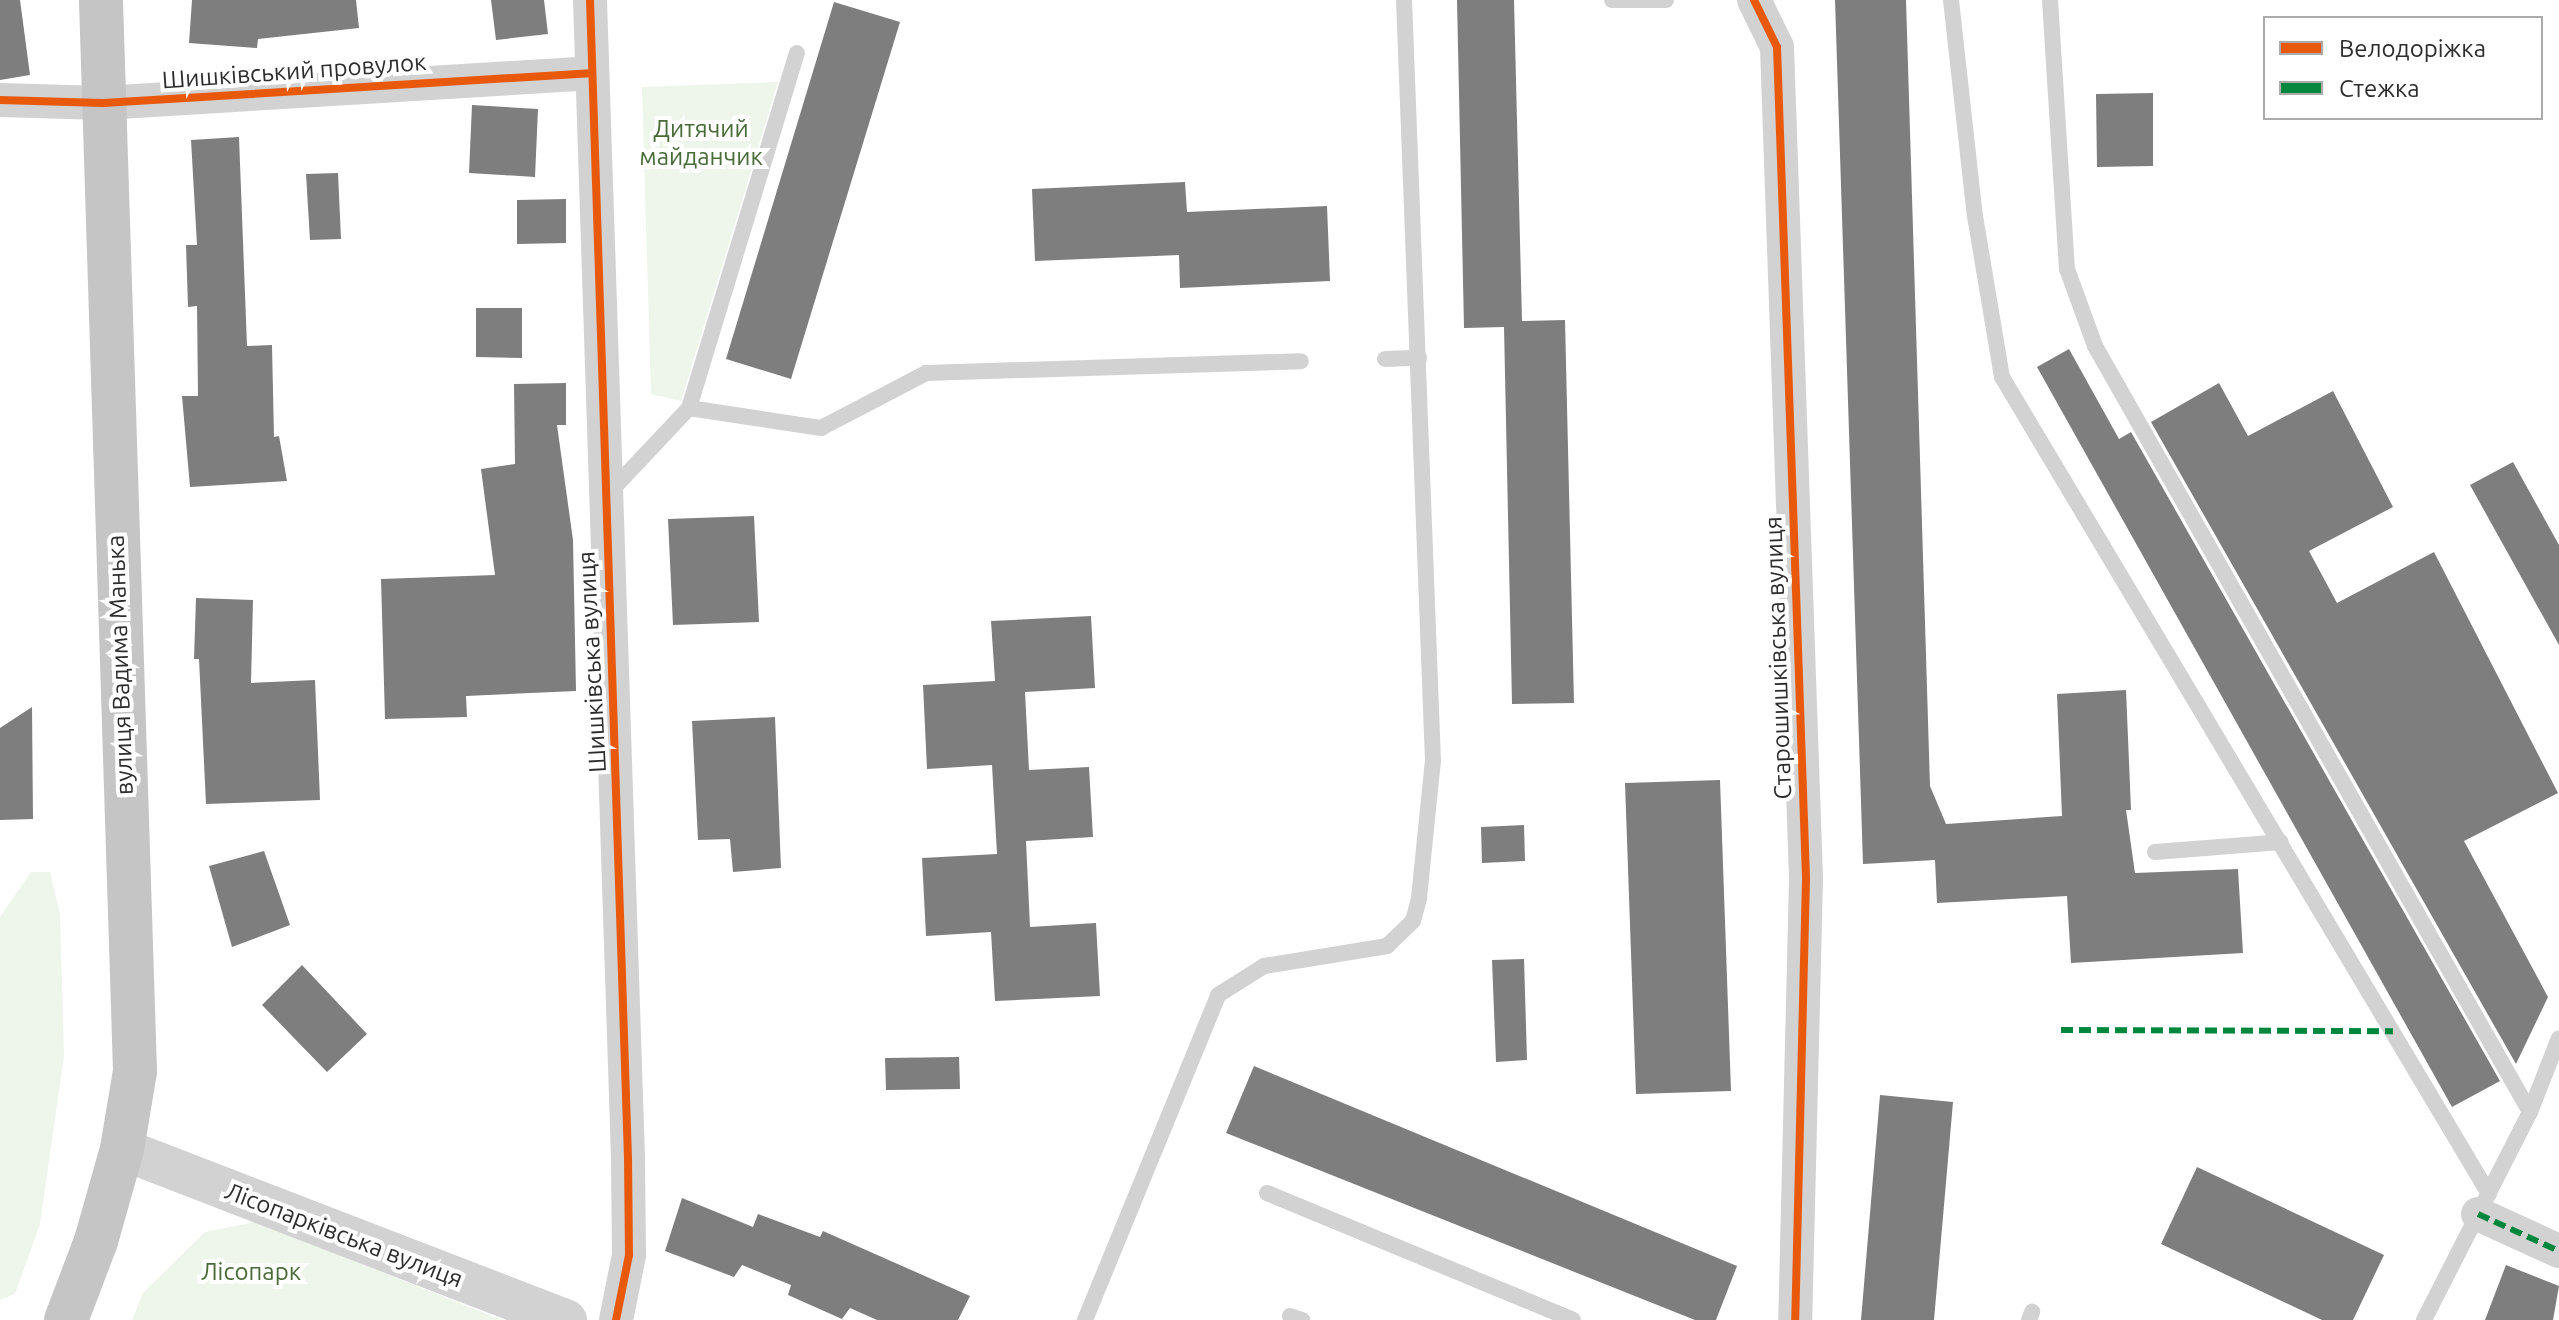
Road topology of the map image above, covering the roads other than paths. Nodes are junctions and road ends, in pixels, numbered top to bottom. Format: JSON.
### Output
{"nodes":[{"id":1,"x":101,"y":0,"type":"edge"},
{"id":2,"x":590,"y":0,"type":"edge"},
{"id":3,"x":1404,"y":0,"type":"edge"},
{"id":4,"x":1612,"y":0,"type":"edge"},
{"id":5,"x":1666,"y":0,"type":"edge"},
{"id":6,"x":1754,"y":0,"type":"edge"},
{"id":7,"x":1951,"y":0,"type":"edge"},
{"id":8,"x":2050,"y":0,"type":"edge"},
{"id":9,"x":797,"y":53,"type":"dead end"},
{"id":10,"x":590,"y":73,"type":"junction"},
{"id":11,"x":0,"y":100,"type":"edge"},
{"id":12,"x":103,"y":103,"type":"junction"},
{"id":13,"x":1419,"y":358,"type":"junction"},
{"id":14,"x":1385,"y":359,"type":"dead end"},
{"id":15,"x":1301,"y":361,"type":"dead end"},
{"id":16,"x":689,"y":408,"type":"junction"},
{"id":17,"x":604,"y":498,"type":"junction"},
{"id":18,"x":2281,"y":842,"type":"junction"},
{"id":19,"x":2155,"y":852,"type":"dead end"},
{"id":20,"x":2559,"y":1038,"type":"edge"},
{"id":21,"x":2530,"y":1112,"type":"junction"},
{"id":22,"x":122,"y":1149,"type":"junction"},
{"id":23,"x":1267,"y":1193,"type":"dead end"},
{"id":24,"x":2483,"y":1204,"type":"junction"},
{"id":25,"x":2559,"y":1251,"type":"edge"},
{"id":26,"x":66,"y":1320,"type":"edge"},
{"id":27,"x":566,"y":1320,"type":"edge"},
{"id":28,"x":616,"y":1320,"type":"edge"},
{"id":29,"x":1085,"y":1320,"type":"edge"},
{"id":30,"x":1573,"y":1320,"type":"edge"},
{"id":31,"x":1795,"y":1320,"type":"edge"},
{"id":32,"x":2424,"y":1320,"type":"edge"}],
"edges":[{"from":1,"to":12,"type":"main road","name":"вулиця Вадима Манька"},
{"from":2,"to":10,"type":"street","name":"Шишківська вулиця"},
{"from":3,"to":13,"type":"lane"},
{"from":4,"to":5,"type":"lane"},
{"from":6,"to":31,"type":"street","name":"Старошишківська вулиця"},
{"from":7,"to":18,"type":"lane"},
{"from":8,"to":21,"type":"lane"},
{"from":9,"to":16,"type":"lane"},
{"from":10,"to":12,"type":"street","name":"Шишківський провулок"},
{"from":10,"to":17,"type":"street","name":"Шишківська вулиця"},
{"from":11,"to":12,"type":"street","name":"Шишківський провулок"},
{"from":12,"to":22,"type":"main road","name":"вулиця Вадима Манька"},
{"from":13,"to":14,"type":"lane"},
{"from":13,"to":29,"type":"lane"},
{"from":15,"to":16,"type":"lane"},
{"from":16,"to":17,"type":"lane"},
{"from":17,"to":28,"type":"street","name":"Шишківська вулиця"},
{"from":18,"to":19,"type":"lane"},
{"from":18,"to":24,"type":"lane"},
{"from":20,"to":21,"type":"lane"},
{"from":21,"to":24,"type":"lane"},
{"from":22,"to":26,"type":"main road","name":"вулиця Вадима Манька"},
{"from":22,"to":27,"type":"street","name":"Лісопарківська вулиця"},
{"from":23,"to":30,"type":"lane"},
{"from":24,"to":25,"type":"street"},
{"from":24,"to":32,"type":"lane"}]}
